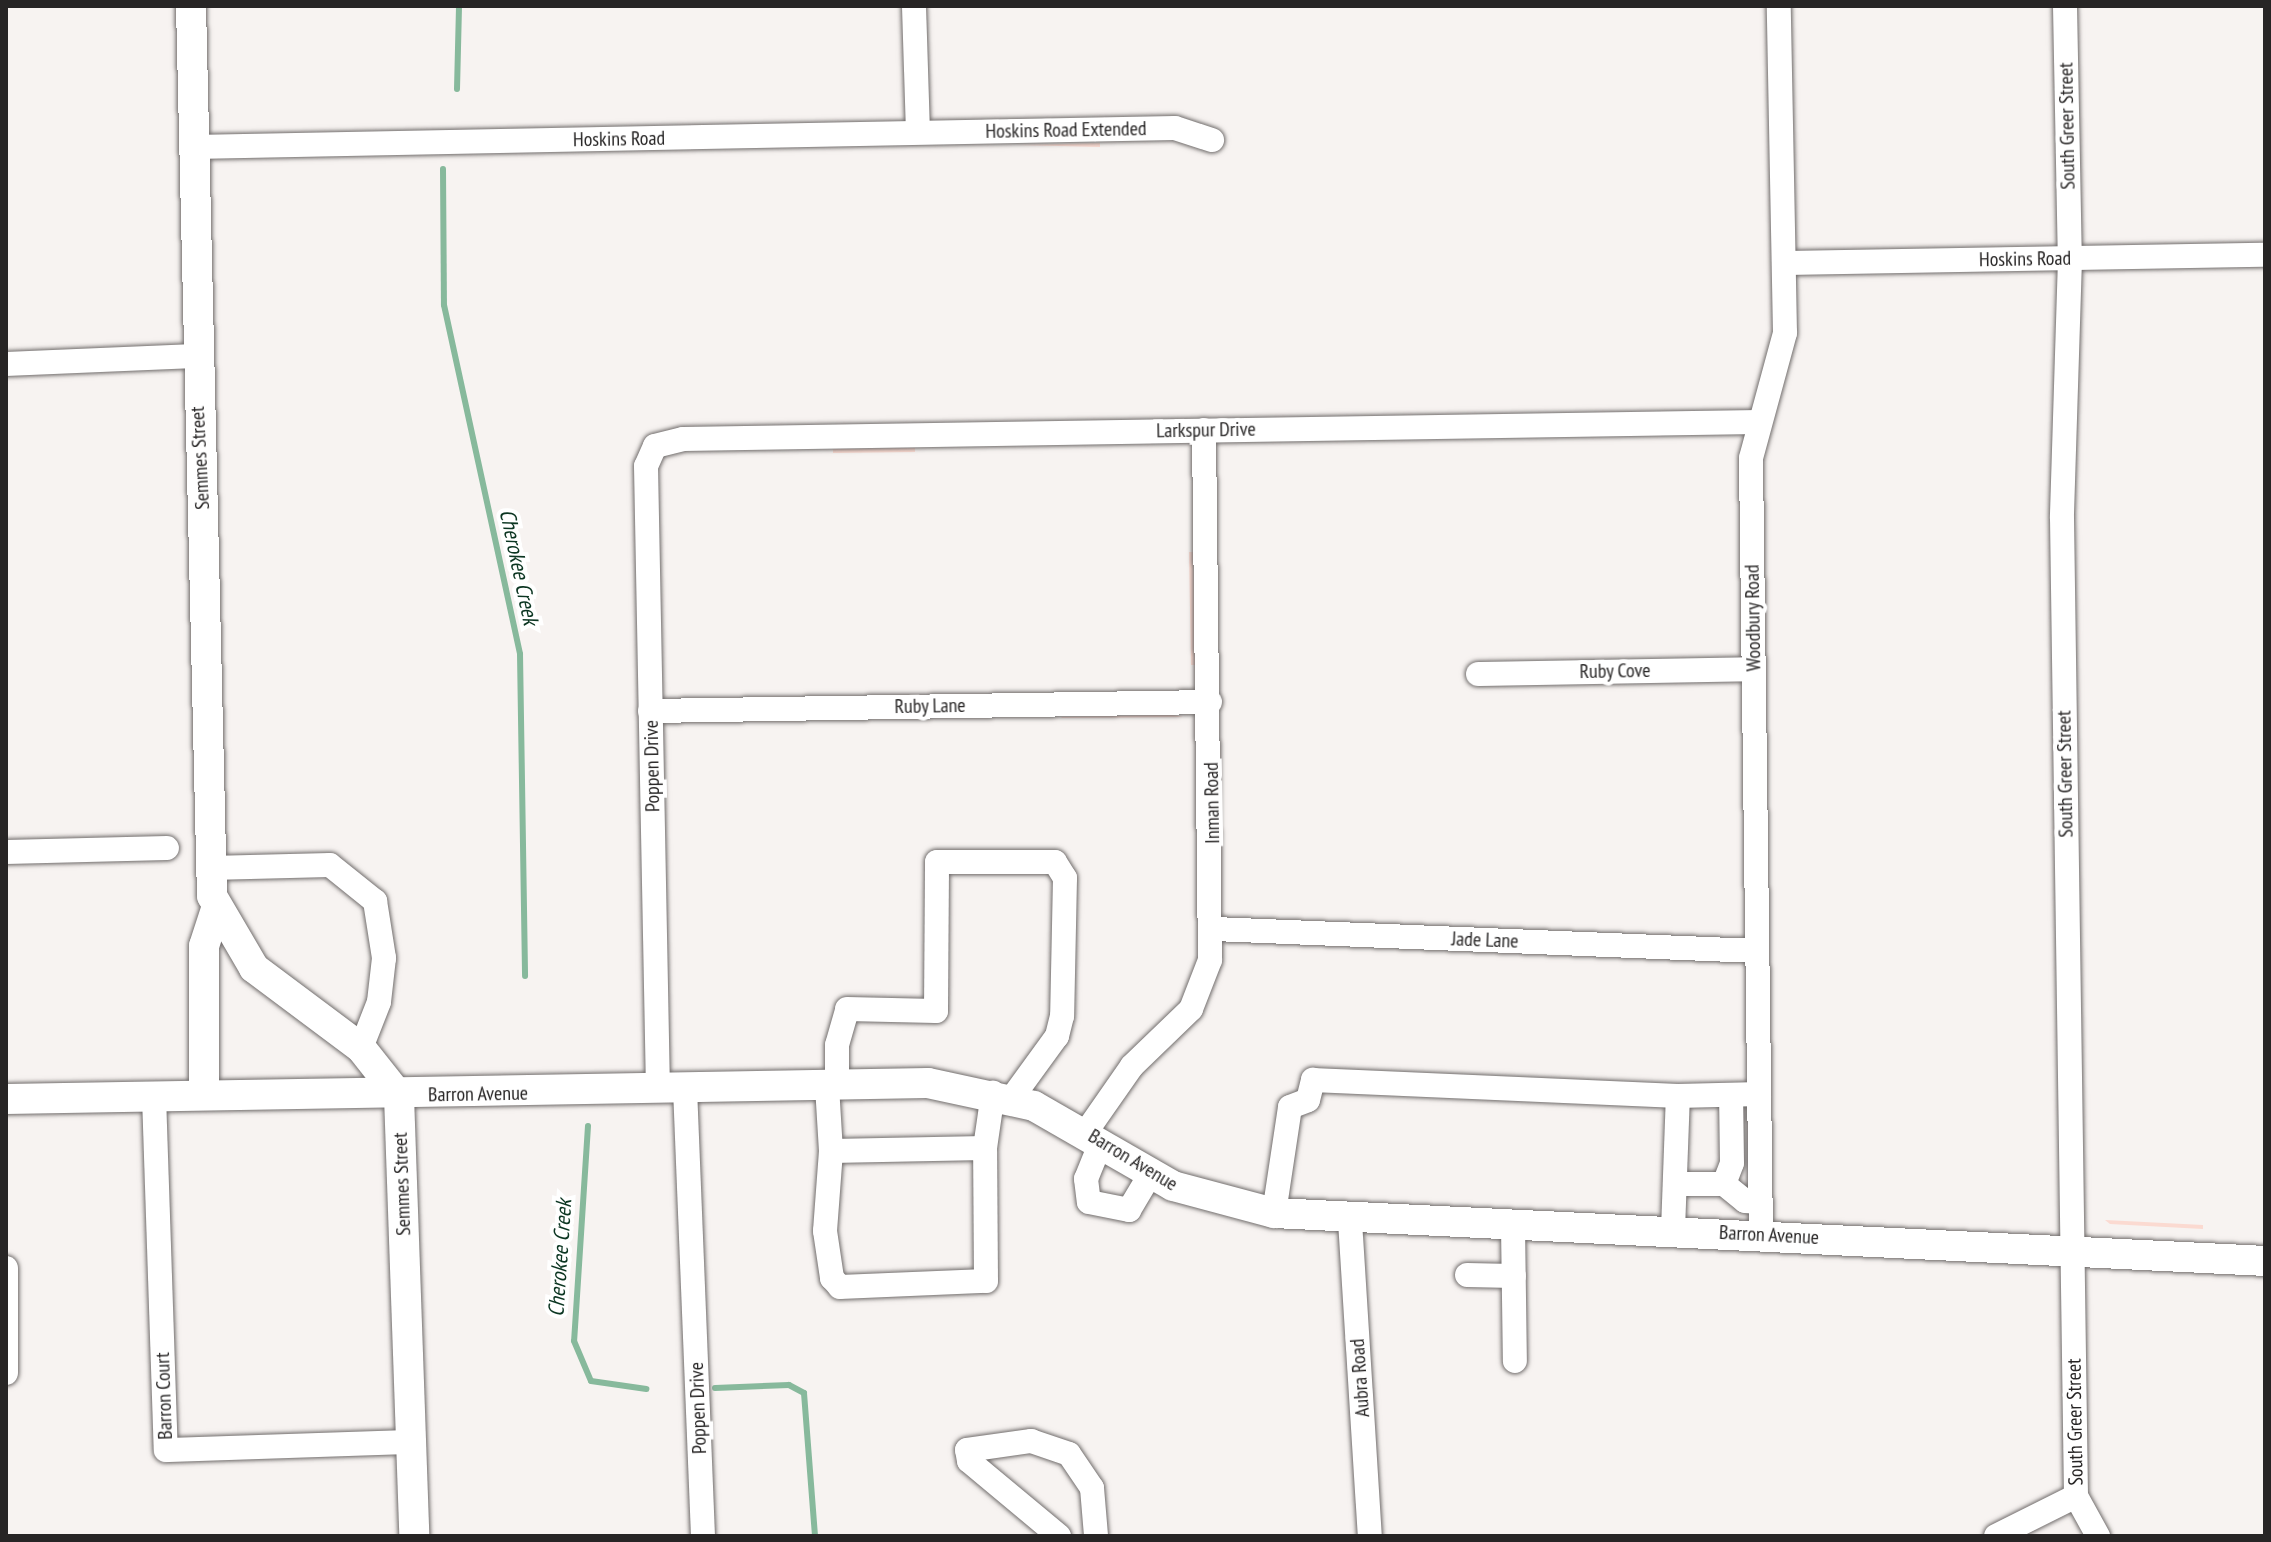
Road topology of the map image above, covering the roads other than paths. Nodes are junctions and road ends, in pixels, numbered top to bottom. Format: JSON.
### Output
{"nodes":[{"id":1,"x":191,"y":6,"type":"edge"},
{"id":2,"x":914,"y":6,"type":"edge"},
{"id":3,"x":1779,"y":6,"type":"edge"},
{"id":4,"x":2065,"y":6,"type":"edge"},
{"id":5,"x":918,"y":132,"type":"junction"},
{"id":6,"x":1212,"y":140,"type":"dead end"},
{"id":7,"x":193,"y":147,"type":"junction"},
{"id":8,"x":2265,"y":255,"type":"edge"},
{"id":9,"x":2070,"y":259,"type":"junction"},
{"id":10,"x":1784,"y":263,"type":"junction"},
{"id":11,"x":195,"y":356,"type":"junction"},
{"id":12,"x":6,"y":364,"type":"edge"},
{"id":13,"x":1759,"y":422,"type":"junction"},
{"id":14,"x":1204,"y":430,"type":"junction"},
{"id":15,"x":648,"y":441,"type":"joint"},
{"id":16,"x":1753,"y":669,"type":"junction"},
{"id":17,"x":1478,"y":674,"type":"dead end"},
{"id":18,"x":1210,"y":702,"type":"junction"},
{"id":19,"x":650,"y":711,"type":"junction"},
{"id":20,"x":167,"y":848,"type":"dead end"},
{"id":21,"x":6,"y":852,"type":"edge"},
{"id":22,"x":210,"y":868,"type":"junction"},
{"id":23,"x":216,"y":910,"type":"junction"},
{"id":24,"x":1214,"y":929,"type":"junction"},
{"id":25,"x":1756,"y":951,"type":"junction"},
{"id":26,"x":361,"y":1048,"type":"junction"},
{"id":27,"x":832,"y":1086,"type":"junction"},
{"id":28,"x":671,"y":1088,"type":"junction"},
{"id":29,"x":1759,"y":1094,"type":"junction"},
{"id":30,"x":204,"y":1095,"type":"junction"},
{"id":31,"x":1002,"y":1095,"type":"junction"},
{"id":32,"x":1731,"y":1095,"type":"junction"},
{"id":33,"x":154,"y":1096,"type":"junction"},
{"id":34,"x":399,"y":1096,"type":"junction"},
{"id":35,"x":1678,"y":1096,"type":"junction"},
{"id":36,"x":6,"y":1099,"type":"edge"},
{"id":37,"x":1094,"y":1137,"type":"junction"},
{"id":38,"x":985,"y":1148,"type":"junction"},
{"id":39,"x":831,"y":1151,"type":"junction"},
{"id":40,"x":1151,"y":1173,"type":"junction"},
{"id":41,"x":1675,"y":1184,"type":"junction"},
{"id":42,"x":1724,"y":1184,"type":"junction"},
{"id":43,"x":1761,"y":1202,"type":"junction"},
{"id":44,"x":1274,"y":1213,"type":"junction"},
{"id":45,"x":1350,"y":1221,"type":"junction"},
{"id":46,"x":1513,"y":1226,"type":"junction"},
{"id":47,"x":1673,"y":1230,"type":"junction"},
{"id":48,"x":1761,"y":1235,"type":"junction"},
{"id":49,"x":2074,"y":1250,"type":"junction"},
{"id":50,"x":2265,"y":1261,"type":"edge"},
{"id":51,"x":6,"y":1268,"type":"edge"},
{"id":52,"x":1467,"y":1275,"type":"dead end"},
{"id":53,"x":1514,"y":1276,"type":"junction"},
{"id":54,"x":1515,"y":1361,"type":"dead end"},
{"id":55,"x":6,"y":1373,"type":"edge"},
{"id":56,"x":411,"y":1442,"type":"junction"},
{"id":57,"x":2076,"y":1496,"type":"junction"},
{"id":58,"x":414,"y":1536,"type":"edge"},
{"id":59,"x":703,"y":1536,"type":"edge"},
{"id":60,"x":1059,"y":1536,"type":"edge"},
{"id":61,"x":1096,"y":1536,"type":"edge"},
{"id":62,"x":1370,"y":1536,"type":"edge"},
{"id":63,"x":1996,"y":1536,"type":"edge"},
{"id":64,"x":2098,"y":1536,"type":"edge"}],
"edges":[{"from":1,"to":7,"type":"main road","name":"Semmes Street"},
{"from":2,"to":5,"type":"street"},
{"from":3,"to":10,"type":"street","name":"Woodbury Road"},
{"from":4,"to":9,"type":"street","name":"South Greer Street"},
{"from":5,"to":6,"type":"street","name":"Hoskins Road Extended"},
{"from":5,"to":7,"type":"street","name":"Hoskins Road"},
{"from":7,"to":11,"type":"main road","name":"Semmes Street"},
{"from":8,"to":9,"type":"street","name":"Hoskins Road"},
{"from":9,"to":10,"type":"street","name":"Hoskins Road"},
{"from":9,"to":49,"type":"street","name":"South Greer Street"},
{"from":10,"to":13,"type":"street","name":"Woodbury Road"},
{"from":11,"to":12,"type":"street"},
{"from":11,"to":22,"type":"main road","name":"Semmes Street"},
{"from":13,"to":14,"type":"street","name":"Larkspur Drive"},
{"from":13,"to":16,"type":"street","name":"Woodbury Road"},
{"from":14,"to":15,"type":"street","name":"Larkspur Drive"},
{"from":14,"to":18,"type":"street","name":"Inman Road"},
{"from":15,"to":19,"type":"street","name":"Poppen Drive"},
{"from":16,"to":17,"type":"street","name":"Ruby Cove"},
{"from":16,"to":25,"type":"street","name":"Woodbury Road"},
{"from":18,"to":19,"type":"street","name":"Ruby Lane"},
{"from":18,"to":24,"type":"street","name":"Inman Road"},
{"from":19,"to":28,"type":"street","name":"Poppen Drive"},
{"from":20,"to":21,"type":"street"},
{"from":22,"to":23,"type":"main road","name":"Semmes Street"},
{"from":22,"to":26,"type":"street"},
{"from":23,"to":26,"type":"main road","name":"Semmes Street"},
{"from":23,"to":30,"type":"main road","name":"Semmes Street"},
{"from":24,"to":25,"type":"street","name":"Jade Lane"},
{"from":24,"to":37,"type":"street","name":"Inman Road"},
{"from":25,"to":29,"type":"street","name":"Woodbury Road"},
{"from":26,"to":34,"type":"main road","name":"Semmes Street"},
{"from":27,"to":28,"type":"main road","name":"Barron Avenue"},
{"from":27,"to":31,"type":"main road","name":"Barron Avenue"},
{"from":27,"to":31,"type":"street"},
{"from":27,"to":39,"type":"street"},
{"from":28,"to":34,"type":"main road","name":"Barron Avenue"},
{"from":28,"to":59,"type":"street","name":"Poppen Drive"},
{"from":29,"to":32,"type":"street"},
{"from":29,"to":43,"type":"street","name":"Woodbury Road"},
{"from":30,"to":33,"type":"main road","name":"Barron Avenue"},
{"from":30,"to":34,"type":"main road","name":"Barron Avenue"},
{"from":31,"to":37,"type":"main road","name":"Barron Avenue"},
{"from":31,"to":38,"type":"street"},
{"from":32,"to":35,"type":"street"},
{"from":32,"to":42,"type":"street"},
{"from":33,"to":36,"type":"main road","name":"Barron Avenue"},
{"from":33,"to":56,"type":"street","name":"Barron Court"},
{"from":34,"to":56,"type":"main road","name":"Semmes Street"},
{"from":35,"to":41,"type":"street"},
{"from":35,"to":44,"type":"street"},
{"from":37,"to":40,"type":"main road","name":"Barron Avenue"},
{"from":37,"to":40,"type":"street","name":"Inman Road"},
{"from":38,"to":39,"type":"street"},
{"from":38,"to":39,"type":"street"},
{"from":40,"to":44,"type":"main road","name":"Barron Avenue"},
{"from":41,"to":42,"type":"street"},
{"from":41,"to":47,"type":"street"},
{"from":42,"to":43,"type":"street"},
{"from":43,"to":48,"type":"street","name":"Woodbury Road"},
{"from":44,"to":45,"type":"main road","name":"Barron Avenue"},
{"from":45,"to":46,"type":"main road","name":"Barron Avenue"},
{"from":45,"to":62,"type":"street","name":"Aubra Road"},
{"from":46,"to":47,"type":"main road","name":"Barron Avenue"},
{"from":46,"to":53,"type":"street"},
{"from":47,"to":48,"type":"main road","name":"Barron Avenue"},
{"from":48,"to":49,"type":"main road","name":"Barron Avenue"},
{"from":49,"to":50,"type":"main road","name":"Barron Avenue"},
{"from":49,"to":57,"type":"street","name":"South Greer Street"},
{"from":51,"to":55,"type":"street"},
{"from":52,"to":53,"type":"street"},
{"from":53,"to":54,"type":"street"},
{"from":56,"to":58,"type":"main road","name":"Semmes Street"},
{"from":57,"to":63,"type":"street"},
{"from":57,"to":64,"type":"street","name":"South Greer Street"},
{"from":60,"to":61,"type":"street"}]}
